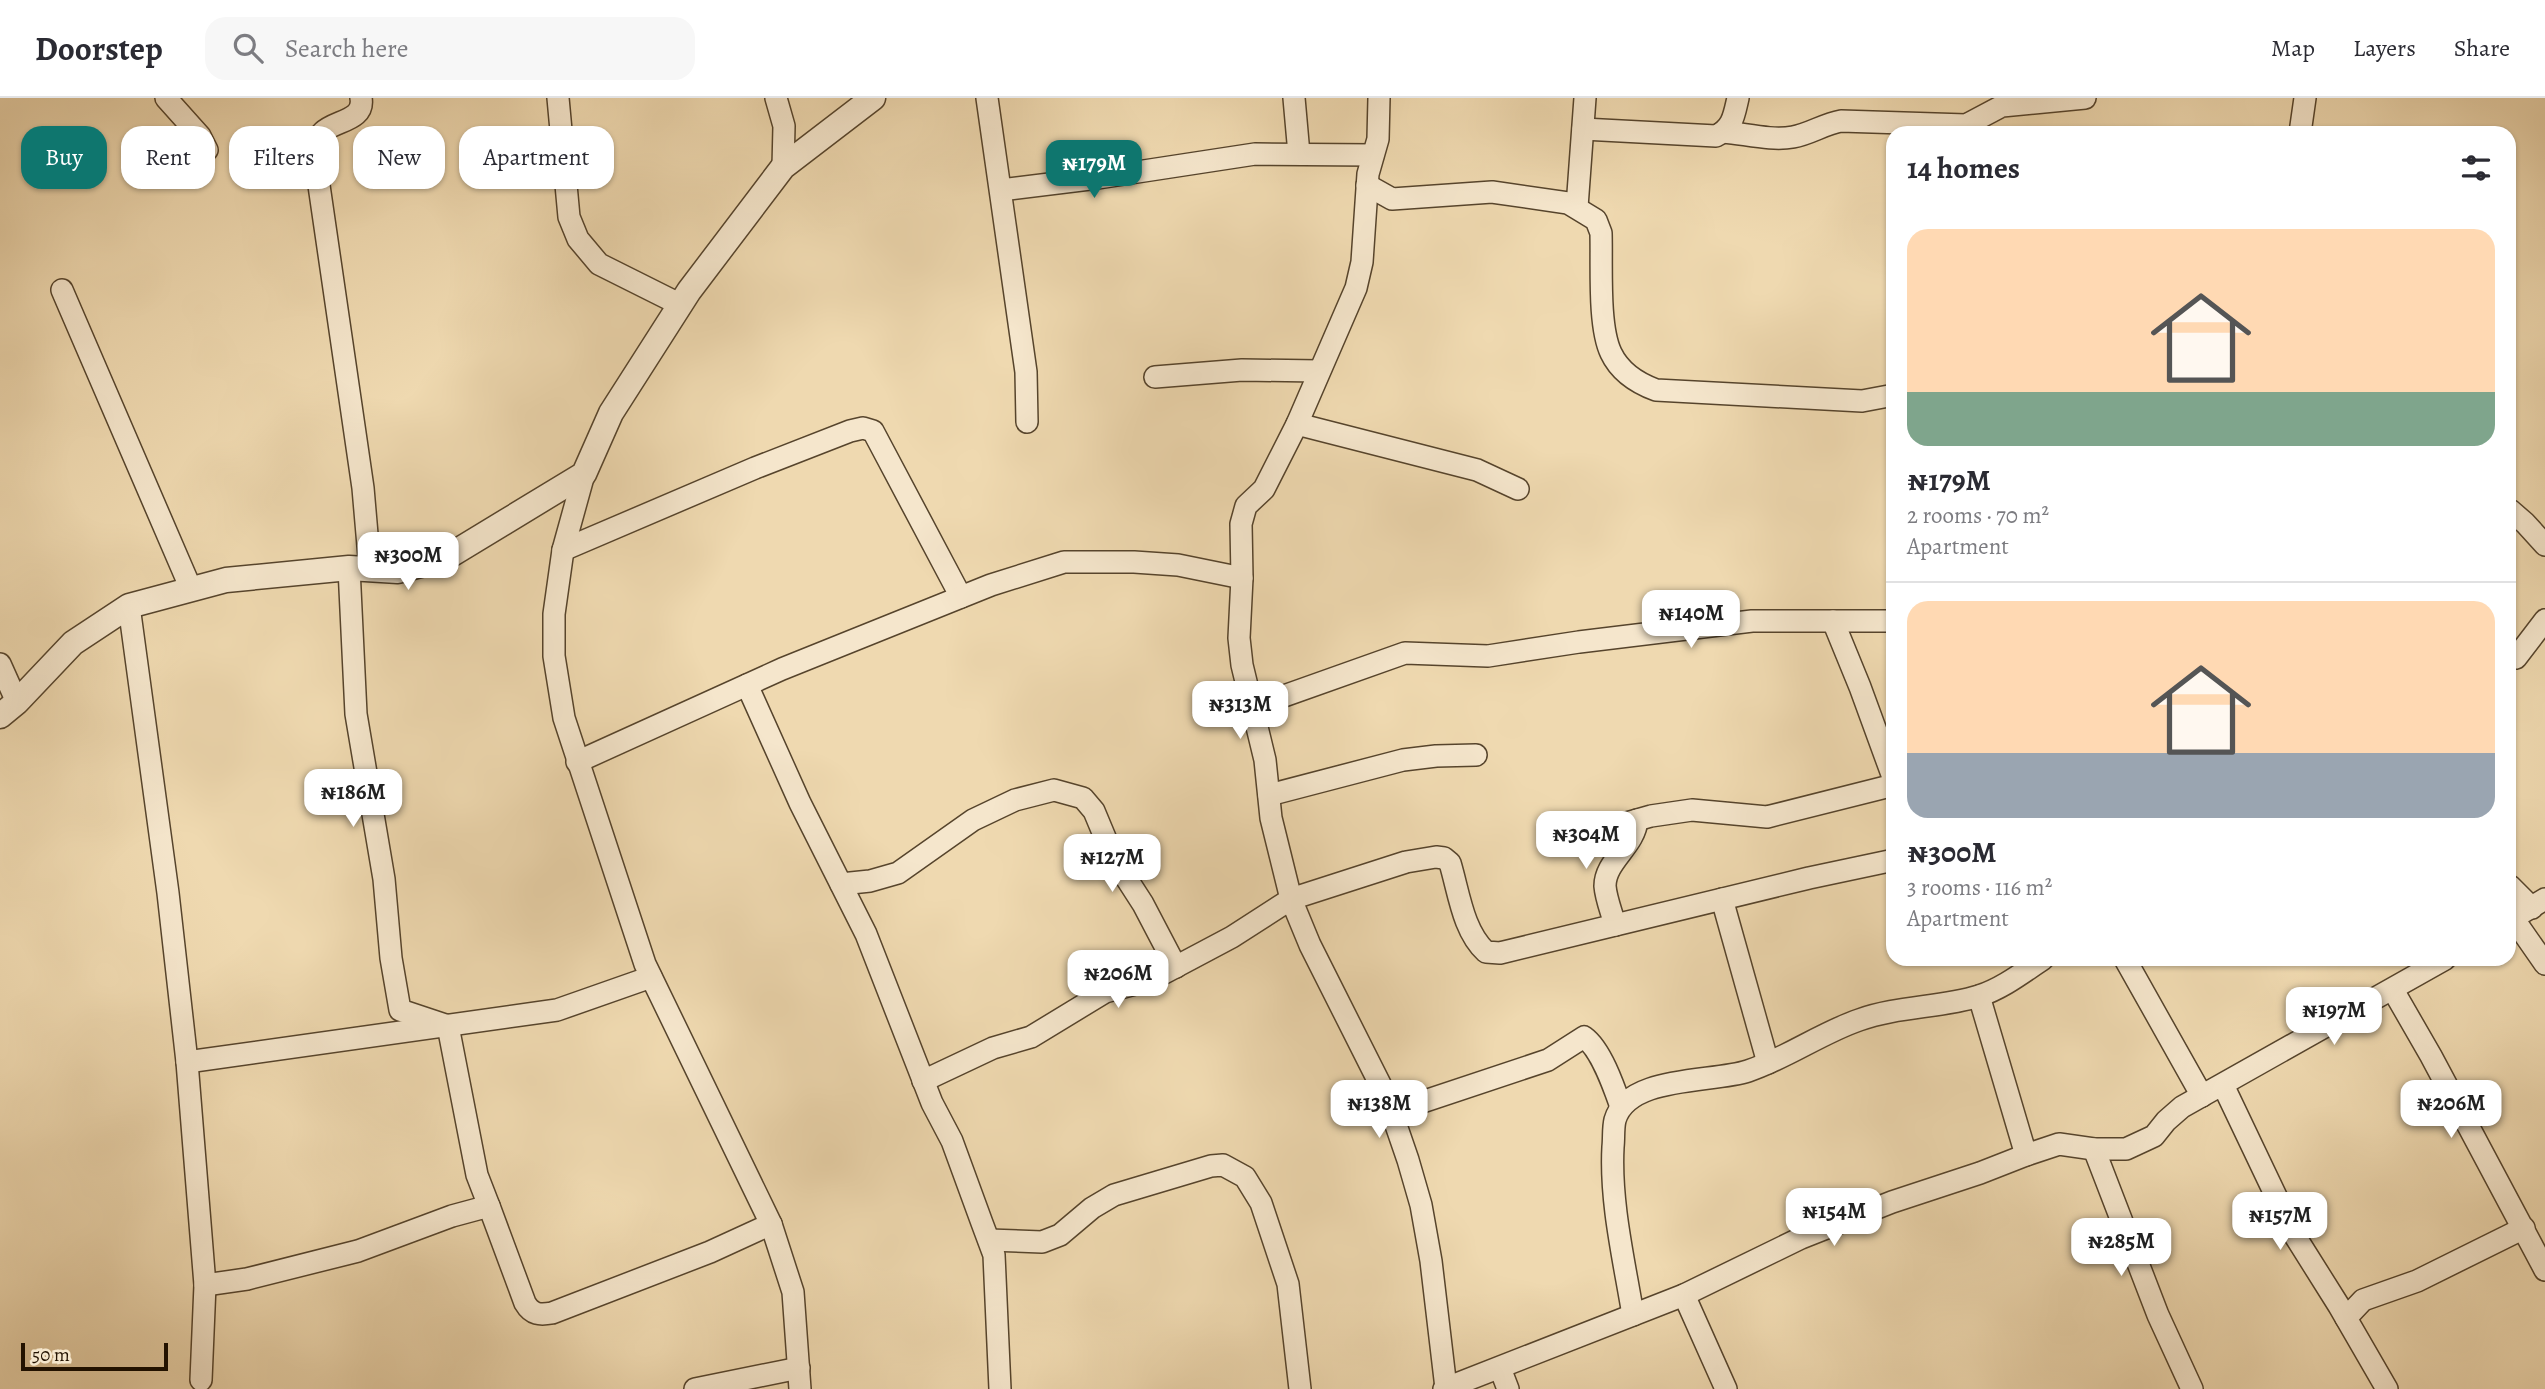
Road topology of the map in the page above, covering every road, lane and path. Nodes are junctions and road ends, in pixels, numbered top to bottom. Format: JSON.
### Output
{"nodes":[{"id":1,"x":166,"y":98,"type":"edge"},
{"id":2,"x":361,"y":98,"type":"edge"},
{"id":3,"x":558,"y":98,"type":"edge"},
{"id":4,"x":776,"y":98,"type":"edge"},
{"id":5,"x":873,"y":98,"type":"edge"},
{"id":6,"x":987,"y":98,"type":"edge"},
{"id":7,"x":1294,"y":98,"type":"edge"},
{"id":8,"x":1379,"y":98,"type":"edge"},
{"id":9,"x":1585,"y":98,"type":"edge"},
{"id":10,"x":1738,"y":98,"type":"edge"},
{"id":11,"x":2085,"y":98,"type":"edge"},
{"id":12,"x":2305,"y":98,"type":"edge"},
{"id":13,"x":2021,"y":101,"type":"edge"},
{"id":14,"x":191,"y":126,"type":"edge"},
{"id":15,"x":1918,"y":126,"type":"edge"},
{"id":16,"x":1970,"y":126,"type":"edge"},
{"id":17,"x":2301,"y":126,"type":"edge"},
{"id":18,"x":1583,"y":130,"type":"junction"},
{"id":19,"x":1724,"y":132,"type":"junction"},
{"id":20,"x":1299,"y":154,"type":"junction"},
{"id":21,"x":1373,"y":155,"type":"junction"},
{"id":22,"x":783,"y":167,"type":"junction"},
{"id":23,"x":1367,"y":185,"type":"junction"},
{"id":24,"x":1001,"y":190,"type":"junction"},
{"id":25,"x":1577,"y":207,"type":"junction"},
{"id":26,"x":62,"y":290,"type":"dead end"},
{"id":27,"x":681,"y":305,"type":"junction"},
{"id":28,"x":1319,"y":371,"type":"junction"},
{"id":29,"x":1155,"y":377,"type":"dead end"},
{"id":30,"x":1886,"y":396,"type":"edge"},
{"id":31,"x":1027,"y":422,"type":"dead end"},
{"id":32,"x":1297,"y":424,"type":"junction"},
{"id":33,"x":584,"y":474,"type":"junction"},
{"id":34,"x":1518,"y":489,"type":"dead end"},
{"id":35,"x":2516,"y":515,"type":"edge"},
{"id":36,"x":2545,"y":545,"type":"edge"},
{"id":37,"x":563,"y":550,"type":"junction"},
{"id":38,"x":360,"y":569,"type":"junction"},
{"id":39,"x":1242,"y":578,"type":"junction"},
{"id":40,"x":191,"y":589,"type":"junction"},
{"id":41,"x":961,"y":597,"type":"junction"},
{"id":42,"x":129,"y":606,"type":"junction"},
{"id":43,"x":2545,"y":620,"type":"edge"},
{"id":44,"x":1833,"y":621,"type":"junction"},
{"id":45,"x":1886,"y":621,"type":"edge"},
{"id":46,"x":2516,"y":658,"type":"dead end"},
{"id":47,"x":0,"y":664,"type":"edge"},
{"id":48,"x":747,"y":685,"type":"junction"},
{"id":49,"x":1252,"y":706,"type":"junction"},
{"id":50,"x":8,"y":709,"type":"edge"},
{"id":51,"x":1476,"y":755,"type":"dead end"},
{"id":52,"x":1886,"y":758,"type":"edge"},
{"id":53,"x":577,"y":761,"type":"junction"},
{"id":54,"x":1886,"y":787,"type":"edge"},
{"id":55,"x":1269,"y":795,"type":"junction"},
{"id":56,"x":1637,"y":820,"type":"junction"},
{"id":57,"x":1577,"y":837,"type":"dead end"},
{"id":58,"x":1886,"y":862,"type":"edge"},
{"id":59,"x":841,"y":884,"type":"junction"},
{"id":60,"x":2516,"y":896,"type":"edge"},
{"id":61,"x":1291,"y":899,"type":"junction"},
{"id":62,"x":1722,"y":899,"type":"junction"},
{"id":63,"x":2525,"y":912,"type":"edge"},
{"id":64,"x":1615,"y":925,"type":"junction"},
{"id":65,"x":2545,"y":964,"type":"edge"},
{"id":66,"x":2033,"y":966,"type":"edge"},
{"id":67,"x":2129,"y":966,"type":"edge"},
{"id":68,"x":2433,"y":966,"type":"edge"},
{"id":69,"x":1176,"y":967,"type":"junction"},
{"id":70,"x":651,"y":977,"type":"junction"},
{"id":71,"x":2393,"y":990,"type":"junction"},
{"id":72,"x":1979,"y":996,"type":"junction"},
{"id":73,"x":448,"y":1026,"type":"junction"},
{"id":74,"x":187,"y":1062,"type":"junction"},
{"id":75,"x":1768,"y":1063,"type":"junction"},
{"id":76,"x":923,"y":1081,"type":"junction"},
{"id":77,"x":1612,"y":1082,"type":"junction"},
{"id":78,"x":2223,"y":1085,"type":"junction"},
{"id":79,"x":1659,"y":1087,"type":"junction"},
{"id":80,"x":2202,"y":1096,"type":"junction"},
{"id":81,"x":1621,"y":1107,"type":"junction"},
{"id":82,"x":1392,"y":1112,"type":"junction"},
{"id":83,"x":2094,"y":1149,"type":"junction"},
{"id":84,"x":2026,"y":1155,"type":"junction"},
{"id":85,"x":489,"y":1206,"type":"junction"},
{"id":86,"x":771,"y":1224,"type":"junction"},
{"id":87,"x":2524,"y":1228,"type":"junction"},
{"id":88,"x":989,"y":1240,"type":"junction"},
{"id":89,"x":2545,"y":1270,"type":"edge"},
{"id":90,"x":204,"y":1293,"type":"junction"},
{"id":91,"x":2332,"y":1294,"type":"junction"},
{"id":92,"x":1684,"y":1295,"type":"junction"},
{"id":93,"x":2363,"y":1300,"type":"junction"},
{"id":94,"x":1633,"y":1315,"type":"junction"},
{"id":95,"x":2346,"y":1318,"type":"junction"},
{"id":96,"x":1500,"y":1368,"type":"junction"},
{"id":97,"x":800,"y":1378,"type":"edge"},
{"id":98,"x":201,"y":1380,"type":"dead end"},
{"id":99,"x":695,"y":1389,"type":"edge"},
{"id":100,"x":1000,"y":1389,"type":"edge"},
{"id":101,"x":1300,"y":1389,"type":"edge"},
{"id":102,"x":1445,"y":1389,"type":"edge"},
{"id":103,"x":1508,"y":1389,"type":"edge"},
{"id":104,"x":1726,"y":1389,"type":"edge"},
{"id":105,"x":2192,"y":1389,"type":"edge"},
{"id":106,"x":2387,"y":1389,"type":"edge"}],
"edges":[{"from":1,"to":14,"type":"street"},
{"from":2,"to":38,"type":"street"},
{"from":3,"to":27,"type":"street"},
{"from":4,"to":22,"type":"street"},
{"from":5,"to":22,"type":"street"},
{"from":6,"to":24,"type":"street"},
{"from":7,"to":20,"type":"street"},
{"from":8,"to":21,"type":"street"},
{"from":9,"to":18,"type":"street"},
{"from":10,"to":19,"type":"street"},
{"from":11,"to":13,"type":"street"},
{"from":12,"to":17,"type":"street"},
{"from":13,"to":16,"type":"street"},
{"from":15,"to":19,"type":"street"},
{"from":18,"to":19,"type":"street"},
{"from":18,"to":25,"type":"street"},
{"from":20,"to":21,"type":"street"},
{"from":20,"to":24,"type":"street"},
{"from":21,"to":23,"type":"street"},
{"from":22,"to":27,"type":"street"},
{"from":23,"to":25,"type":"street"},
{"from":23,"to":28,"type":"street"},
{"from":24,"to":31,"type":"street"},
{"from":25,"to":30,"type":"street"},
{"from":26,"to":40,"type":"street"},
{"from":27,"to":33,"type":"street"},
{"from":28,"to":29,"type":"street"},
{"from":28,"to":32,"type":"street"},
{"from":32,"to":34,"type":"street"},
{"from":32,"to":39,"type":"street"},
{"from":33,"to":37,"type":"street"},
{"from":33,"to":38,"type":"street"},
{"from":35,"to":36,"type":"street"},
{"from":37,"to":41,"type":"street"},
{"from":37,"to":53,"type":"street"},
{"from":38,"to":40,"type":"street"},
{"from":38,"to":73,"type":"street"},
{"from":39,"to":41,"type":"street"},
{"from":39,"to":49,"type":"street"},
{"from":40,"to":42,"type":"street"},
{"from":41,"to":48,"type":"street"},
{"from":42,"to":50,"type":"street"},
{"from":42,"to":74,"type":"street"},
{"from":43,"to":46,"type":"street"},
{"from":44,"to":45,"type":"street"},
{"from":44,"to":49,"type":"street"},
{"from":44,"to":52,"type":"street"},
{"from":47,"to":50,"type":"street"},
{"from":48,"to":53,"type":"street"},
{"from":48,"to":59,"type":"street"},
{"from":49,"to":55,"type":"street"},
{"from":51,"to":55,"type":"street"},
{"from":53,"to":70,"type":"street"},
{"from":54,"to":56,"type":"street"},
{"from":55,"to":61,"type":"street"},
{"from":56,"to":57,"type":"street"},
{"from":56,"to":64,"type":"street"},
{"from":58,"to":62,"type":"street"},
{"from":59,"to":69,"type":"street"},
{"from":59,"to":76,"type":"street"},
{"from":60,"to":63,"type":"street"},
{"from":61,"to":64,"type":"street"},
{"from":61,"to":69,"type":"street"},
{"from":61,"to":82,"type":"street"},
{"from":62,"to":64,"type":"street"},
{"from":62,"to":75,"type":"street"},
{"from":63,"to":65,"type":"street"},
{"from":66,"to":72,"type":"street"},
{"from":67,"to":80,"type":"street"},
{"from":68,"to":71,"type":"street"},
{"from":69,"to":76,"type":"street"},
{"from":70,"to":73,"type":"street"},
{"from":70,"to":86,"type":"street"},
{"from":71,"to":78,"type":"street"},
{"from":71,"to":87,"type":"street"},
{"from":72,"to":75,"type":"street"},
{"from":72,"to":84,"type":"street"},
{"from":73,"to":74,"type":"street"},
{"from":73,"to":85,"type":"street"},
{"from":74,"to":90,"type":"street"},
{"from":75,"to":79,"type":"street"},
{"from":76,"to":88,"type":"street"},
{"from":77,"to":79,"type":"street"},
{"from":77,"to":81,"type":"street"},
{"from":77,"to":82,"type":"street"},
{"from":78,"to":80,"type":"street"},
{"from":78,"to":91,"type":"street"},
{"from":79,"to":81,"type":"street"},
{"from":80,"to":83,"type":"street"},
{"from":81,"to":94,"type":"street"},
{"from":82,"to":102,"type":"street"},
{"from":83,"to":84,"type":"street"},
{"from":83,"to":105,"type":"street"},
{"from":84,"to":92,"type":"street"},
{"from":85,"to":86,"type":"street"},
{"from":85,"to":90,"type":"street"},
{"from":86,"to":97,"type":"street"},
{"from":87,"to":89,"type":"street"},
{"from":87,"to":93,"type":"street"},
{"from":88,"to":100,"type":"street"},
{"from":88,"to":101,"type":"street"},
{"from":90,"to":98,"type":"street"},
{"from":91,"to":93,"type":"street"},
{"from":91,"to":95,"type":"street"},
{"from":92,"to":94,"type":"street"},
{"from":92,"to":104,"type":"street"},
{"from":93,"to":95,"type":"street"},
{"from":94,"to":96,"type":"street"},
{"from":95,"to":106,"type":"street"},
{"from":96,"to":102,"type":"street"},
{"from":96,"to":103,"type":"street"},
{"from":97,"to":99,"type":"street"}]}
